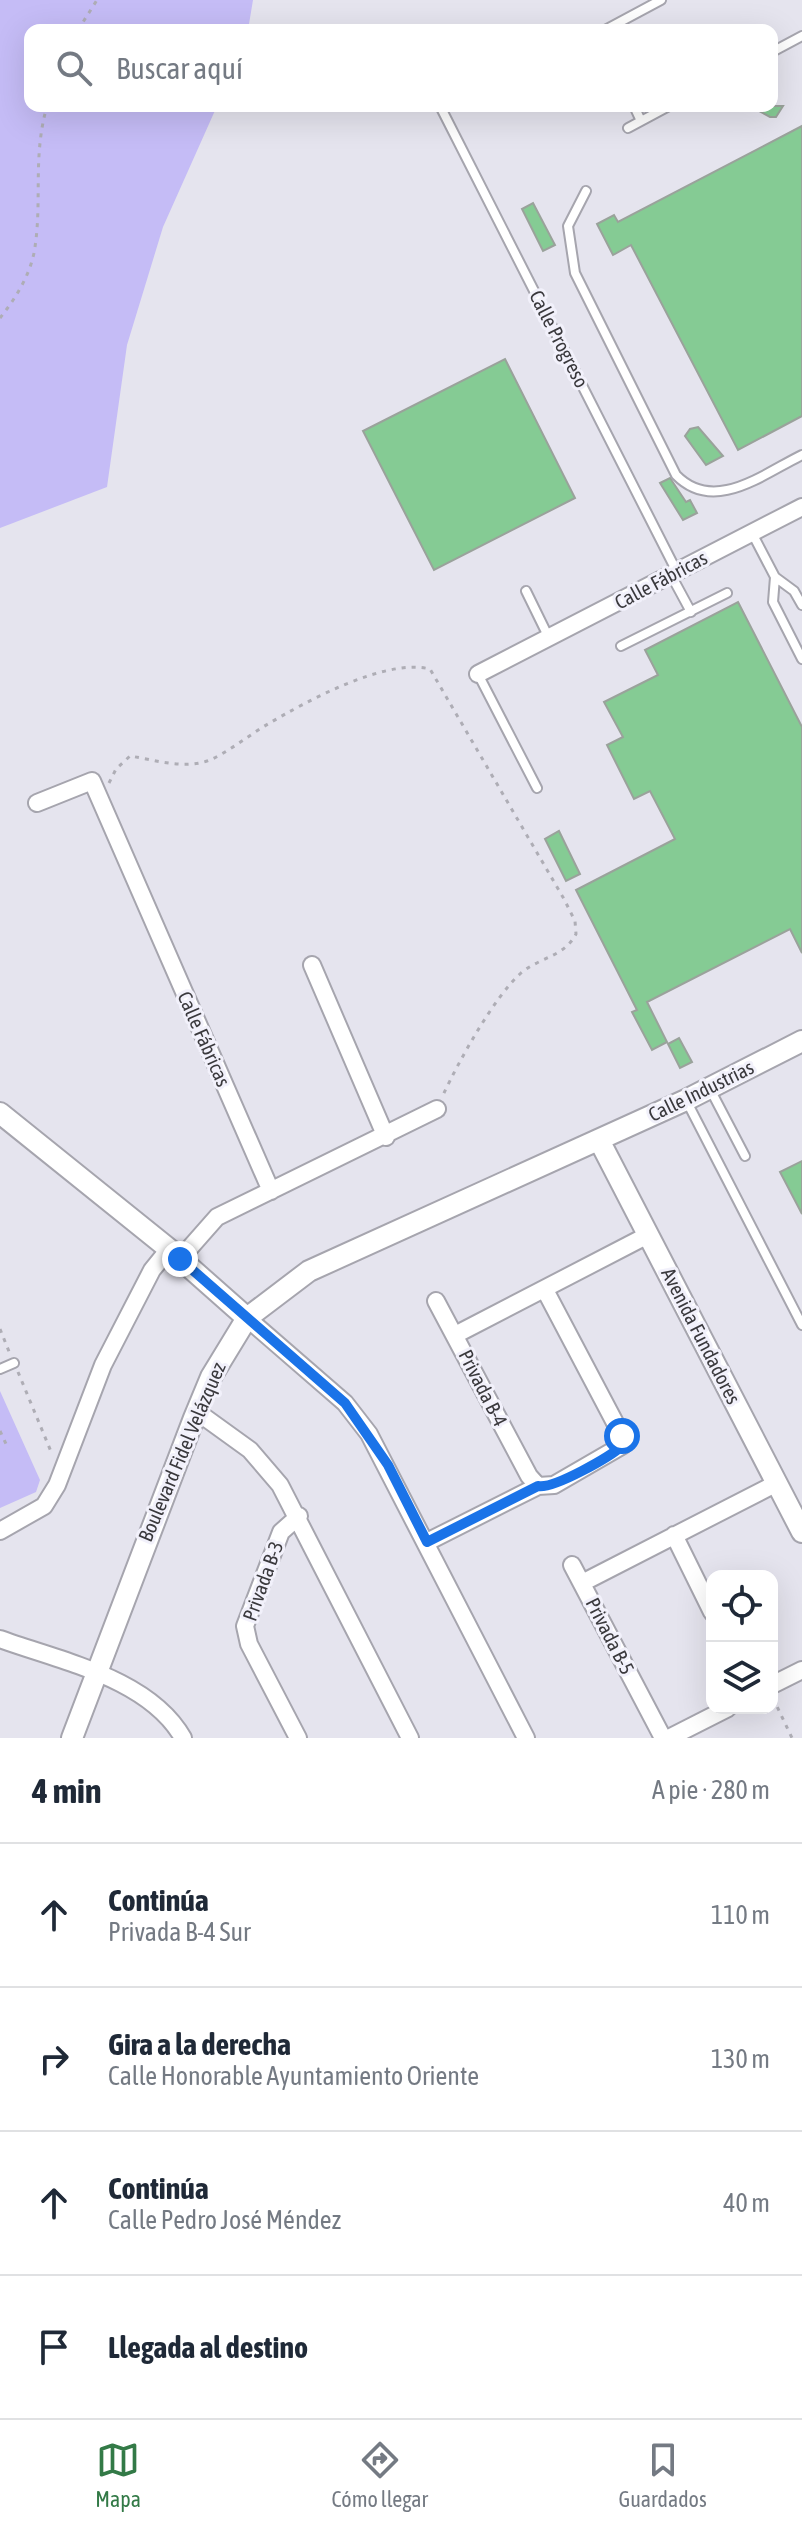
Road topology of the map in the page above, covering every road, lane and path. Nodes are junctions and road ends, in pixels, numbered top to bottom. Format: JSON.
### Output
{"nodes":[{"id":1,"x":97,"y":0,"type":"edge"},
{"id":2,"x":661,"y":0,"type":"edge"},
{"id":3,"x":82,"y":24,"type":"edge"},
{"id":4,"x":616,"y":24,"type":"edge"},
{"id":5,"x":801,"y":39,"type":"edge"},
{"id":6,"x":778,"y":49,"type":"edge"},
{"id":7,"x":45,"y":112,"type":"edge"},
{"id":8,"x":443,"y":112,"type":"edge"},
{"id":9,"x":637,"y":112,"type":"edge"},
{"id":10,"x":658,"y":112,"type":"edge"},
{"id":11,"x":641,"y":121,"type":"junction"},
{"id":12,"x":628,"y":128,"type":"dead end"},
{"id":13,"x":586,"y":191,"type":"dead end"},
{"id":14,"x":0,"y":318,"type":"edge"},
{"id":15,"x":802,"y":455,"type":"edge"},
{"id":16,"x":802,"y":507,"type":"edge"},
{"id":17,"x":752,"y":533,"type":"junction"},
{"id":18,"x":674,"y":573,"type":"junction"},
{"id":19,"x":775,"y":577,"type":"junction"},
{"id":20,"x":526,"y":591,"type":"dead end"},
{"id":21,"x":727,"y":593,"type":"dead end"},
{"id":22,"x":802,"y":605,"type":"edge"},
{"id":23,"x":691,"y":612,"type":"junction"},
{"id":24,"x":550,"y":639,"type":"junction"},
{"id":25,"x":621,"y":646,"type":"dead end"},
{"id":26,"x":802,"y":659,"type":"edge"},
{"id":27,"x":478,"y":674,"type":"joint"},
{"id":28,"x":537,"y":788,"type":"dead end"},
{"id":29,"x":100,"y":800,"type":"junction"},
{"id":30,"x":37,"y":803,"type":"dead end"},
{"id":31,"x":312,"y":965,"type":"dead end"},
{"id":32,"x":802,"y":1041,"type":"edge"},
{"id":33,"x":709,"y":1088,"type":"junction"},
{"id":34,"x":686,"y":1100,"type":"junction"},
{"id":35,"x":437,"y":1109,"type":"joint"},
{"id":36,"x":0,"y":1113,"type":"edge"},
{"id":37,"x":386,"y":1137,"type":"junction"},
{"id":38,"x":599,"y":1140,"type":"junction"},
{"id":39,"x":745,"y":1156,"type":"dead end"},
{"id":40,"x":271,"y":1191,"type":"junction"},
{"id":41,"x":648,"y":1235,"type":"junction"},
{"id":42,"x":175,"y":1254,"type":"junction"},
{"id":43,"x":545,"y":1290,"type":"junction"},
{"id":44,"x":436,"y":1301,"type":"dead end"},
{"id":45,"x":247,"y":1318,"type":"junction"},
{"id":46,"x":802,"y":1325,"type":"edge"},
{"id":47,"x":0,"y":1329,"type":"edge"},
{"id":48,"x":455,"y":1335,"type":"junction"},
{"id":49,"x":14,"y":1363,"type":"junction"},
{"id":50,"x":0,"y":1369,"type":"edge"},
{"id":51,"x":196,"y":1411,"type":"junction"},
{"id":52,"x":0,"y":1431,"type":"edge"},
{"id":53,"x":7,"y":1446,"type":"dead end"},
{"id":54,"x":777,"y":1483,"type":"junction"},
{"id":55,"x":57,"y":1485,"type":"junction"},
{"id":56,"x":538,"y":1486,"type":"junction"},
{"id":57,"x":299,"y":1516,"type":"junction"},
{"id":58,"x":0,"y":1531,"type":"edge"},
{"id":59,"x":802,"y":1532,"type":"edge"},
{"id":60,"x":674,"y":1535,"type":"junction"},
{"id":61,"x":427,"y":1542,"type":"junction"},
{"id":62,"x":572,"y":1565,"type":"dead end"},
{"id":63,"x":582,"y":1583,"type":"junction"},
{"id":64,"x":706,"y":1600,"type":"edge"},
{"id":65,"x":0,"y":1639,"type":"edge"},
{"id":66,"x":802,"y":1670,"type":"edge"},
{"id":67,"x":93,"y":1674,"type":"junction"},
{"id":68,"x":778,"y":1682,"type":"edge"},
{"id":69,"x":778,"y":1709,"type":"edge"},
{"id":70,"x":716,"y":1714,"type":"edge"},
{"id":71,"x":72,"y":1738,"type":"edge"},
{"id":72,"x":183,"y":1738,"type":"edge"},
{"id":73,"x":298,"y":1738,"type":"edge"},
{"id":74,"x":410,"y":1738,"type":"edge"},
{"id":75,"x":526,"y":1738,"type":"edge"},
{"id":76,"x":666,"y":1738,"type":"edge"},
{"id":77,"x":792,"y":1738,"type":"edge"}],
"edges":[{"from":1,"to":3,"type":"path"},
{"from":2,"to":4,"type":"lane"},
{"from":5,"to":6,"type":"lane"},
{"from":7,"to":14,"type":"path"},
{"from":8,"to":18,"type":"lane","name":"Calle Progreso"},
{"from":9,"to":11,"type":"lane"},
{"from":10,"to":11,"type":"lane"},
{"from":11,"to":12,"type":"lane"},
{"from":13,"to":15,"type":"lane"},
{"from":16,"to":17,"type":"street","name":"Calle Fábricas"},
{"from":17,"to":18,"type":"street","name":"Calle Fábricas"},
{"from":17,"to":19,"type":"lane"},
{"from":18,"to":23,"type":"lane","name":"Calle Progreso"},
{"from":18,"to":24,"type":"street","name":"Calle Fábricas"},
{"from":19,"to":22,"type":"lane"},
{"from":19,"to":26,"type":"lane"},
{"from":20,"to":24,"type":"lane"},
{"from":21,"to":23,"type":"lane"},
{"from":23,"to":25,"type":"lane"},
{"from":24,"to":27,"type":"street","name":"Calle Fábricas"},
{"from":27,"to":28,"type":"lane"},
{"from":29,"to":30,"type":"street","name":"Calle Fábricas"},
{"from":29,"to":35,"type":"path"},
{"from":29,"to":40,"type":"street","name":"Calle Fábricas"},
{"from":31,"to":37,"type":"street"},
{"from":32,"to":33,"type":"street","name":"Calle Industrias"},
{"from":33,"to":34,"type":"street","name":"Calle Industrias"},
{"from":33,"to":39,"type":"lane"},
{"from":34,"to":38,"type":"street","name":"Calle Industrias"},
{"from":34,"to":46,"type":"lane"},
{"from":35,"to":37,"type":"street"},
{"from":36,"to":42,"type":"street"},
{"from":37,"to":40,"type":"street"},
{"from":38,"to":41,"type":"street","name":"Avenida Fundadores"},
{"from":38,"to":45,"type":"street","name":"Boulevard Fidel Velázquez"},
{"from":40,"to":42,"type":"street"},
{"from":41,"to":43,"type":"street","name":"Privada B-4"},
{"from":41,"to":54,"type":"street","name":"Avenida Fundadores"},
{"from":42,"to":45,"type":"street"},
{"from":42,"to":55,"type":"street"},
{"from":43,"to":48,"type":"street","name":"Privada B-4"},
{"from":43,"to":56,"type":"street"},
{"from":44,"to":48,"type":"street"},
{"from":45,"to":51,"type":"street","name":"Boulevard Fidel Velázquez"},
{"from":45,"to":61,"type":"street"},
{"from":47,"to":49,"type":"path"},
{"from":48,"to":56,"type":"street","name":"Privada B-4"},
{"from":49,"to":50,"type":"lane"},
{"from":49,"to":55,"type":"path"},
{"from":51,"to":57,"type":"street","name":"Privada B-3"},
{"from":51,"to":67,"type":"street","name":"Boulevard Fidel Velázquez"},
{"from":52,"to":53,"type":"path"},
{"from":54,"to":59,"type":"street","name":"Avenida Fundadores"},
{"from":54,"to":60,"type":"street","name":"Privada B-5"},
{"from":55,"to":58,"type":"street"},
{"from":56,"to":61,"type":"street"},
{"from":57,"to":73,"type":"street","name":"Privada B-3"},
{"from":57,"to":74,"type":"street","name":"Privada B-3"},
{"from":60,"to":63,"type":"street","name":"Privada B-5"},
{"from":60,"to":64,"type":"street"},
{"from":61,"to":75,"type":"street"},
{"from":62,"to":63,"type":"street"},
{"from":63,"to":76,"type":"street","name":"Privada B-5"},
{"from":65,"to":67,"type":"street"},
{"from":66,"to":68,"type":"street"},
{"from":67,"to":71,"type":"street","name":"Boulevard Fidel Velázquez"},
{"from":67,"to":72,"type":"street"},
{"from":69,"to":77,"type":"path"},
{"from":70,"to":76,"type":"street"}]}
